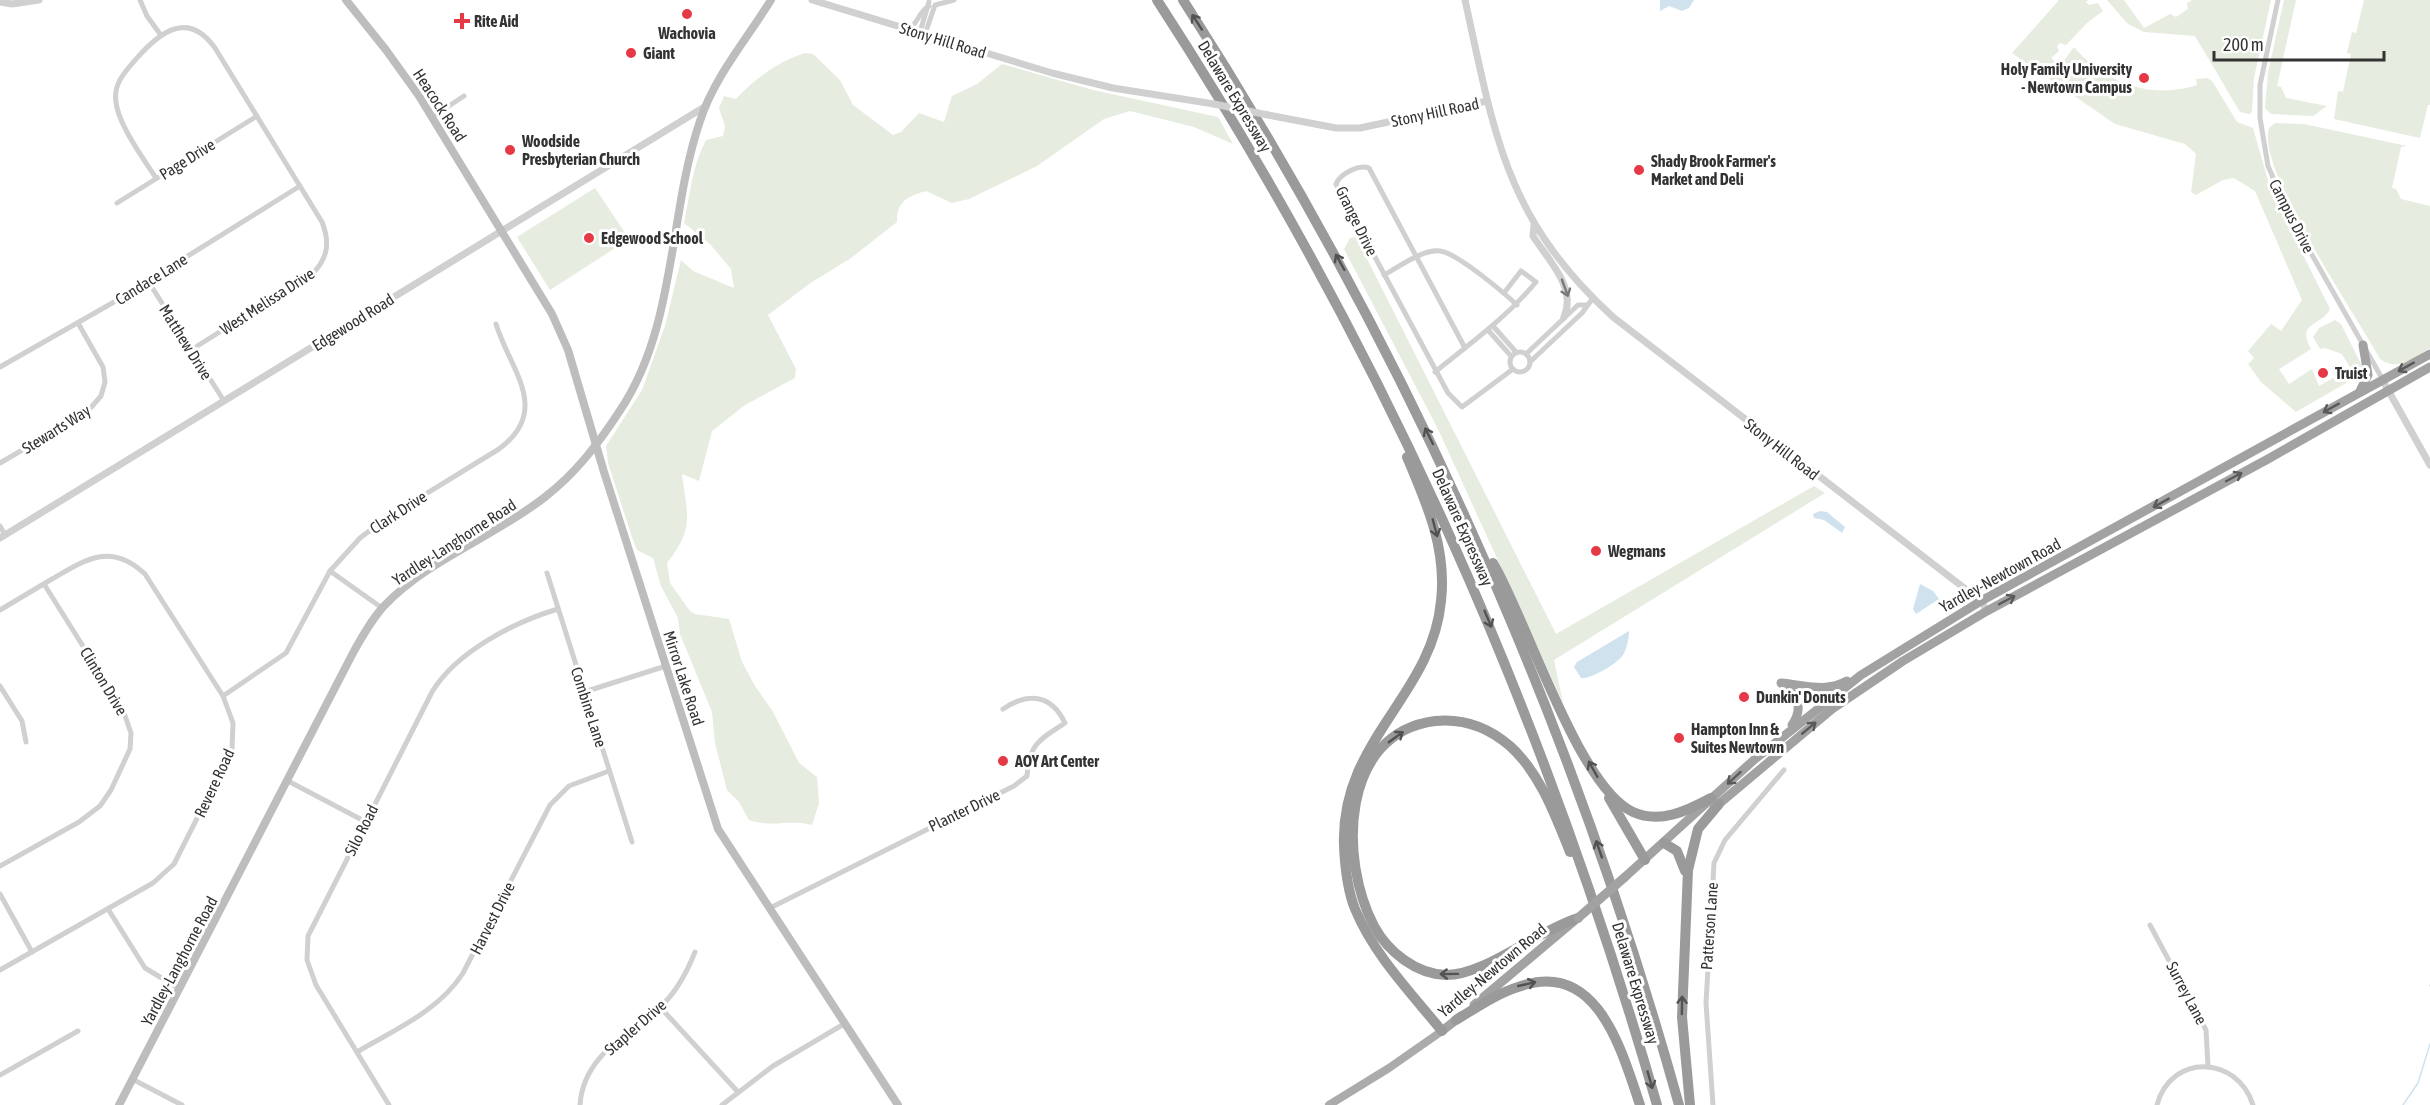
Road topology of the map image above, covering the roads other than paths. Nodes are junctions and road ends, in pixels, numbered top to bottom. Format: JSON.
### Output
{"nodes":[{"id":1,"x":39,"y":0,"type":"edge"},
{"id":2,"x":140,"y":0,"type":"edge"},
{"id":3,"x":346,"y":0,"type":"edge"},
{"id":4,"x":771,"y":0,"type":"edge"},
{"id":5,"x":812,"y":0,"type":"edge"},
{"id":6,"x":954,"y":0,"type":"edge"},
{"id":7,"x":1157,"y":0,"type":"edge"},
{"id":8,"x":1183,"y":0,"type":"edge"},
{"id":9,"x":1465,"y":0,"type":"edge"},
{"id":10,"x":2278,"y":0,"type":"edge"},
{"id":11,"x":0,"y":2,"type":"edge"},
{"id":12,"x":931,"y":4,"type":"junction"},
{"id":13,"x":909,"y":29,"type":"junction"},
{"id":14,"x":922,"y":33,"type":"junction"},
{"id":15,"x":160,"y":34,"type":"junction"},
{"id":16,"x":464,"y":96,"type":"dead end"},
{"id":17,"x":1487,"y":101,"type":"junction"},
{"id":18,"x":706,"y":106,"type":"junction"},
{"id":19,"x":256,"y":116,"type":"junction"},
{"id":20,"x":432,"y":117,"type":"junction"},
{"id":21,"x":1264,"y":173,"type":"junction"},
{"id":22,"x":156,"y":178,"type":"junction"},
{"id":23,"x":300,"y":186,"type":"junction"},
{"id":24,"x":117,"y":203,"type":"dead end"},
{"id":25,"x":1534,"y":225,"type":"junction"},
{"id":26,"x":502,"y":231,"type":"junction"},
{"id":27,"x":1416,"y":257,"type":"junction"},
{"id":28,"x":1384,"y":275,"type":"junction"},
{"id":29,"x":148,"y":281,"type":"junction"},
{"id":30,"x":1504,"y":293,"type":"junction"},
{"id":31,"x":1593,"y":298,"type":"junction"},
{"id":32,"x":1517,"y":305,"type":"junction"},
{"id":33,"x":1586,"y":305,"type":"junction"},
{"id":34,"x":1564,"y":317,"type":"junction"},
{"id":35,"x":78,"y":323,"type":"junction"},
{"id":36,"x":496,"y":324,"type":"dead end"},
{"id":37,"x":1491,"y":328,"type":"junction"},
{"id":38,"x":2363,"y":345,"type":"junction"},
{"id":39,"x":1465,"y":348,"type":"junction"},
{"id":40,"x":191,"y":350,"type":"junction"},
{"id":41,"x":1513,"y":354,"type":"junction"},
{"id":42,"x":1526,"y":354,"type":"junction"},
{"id":43,"x":2430,"y":354,"type":"edge"},
{"id":44,"x":1530,"y":362,"type":"junction"},
{"id":45,"x":0,"y":367,"type":"edge"},
{"id":46,"x":2430,"y":367,"type":"edge"},
{"id":47,"x":1513,"y":369,"type":"junction"},
{"id":48,"x":1436,"y":372,"type":"junction"},
{"id":49,"x":2383,"y":381,"type":"junction"},
{"id":50,"x":2388,"y":391,"type":"junction"},
{"id":51,"x":2357,"y":394,"type":"junction"},
{"id":52,"x":224,"y":401,"type":"junction"},
{"id":53,"x":596,"y":447,"type":"junction"},
{"id":54,"x":0,"y":463,"type":"edge"},
{"id":55,"x":2430,"y":465,"type":"edge"},
{"id":56,"x":1468,"y":521,"type":"junction"},
{"id":57,"x":0,"y":526,"type":"edge"},
{"id":58,"x":3,"y":537,"type":"edge"},
{"id":59,"x":330,"y":572,"type":"junction"},
{"id":60,"x":547,"y":573,"type":"dead end"},
{"id":61,"x":44,"y":584,"type":"junction"},
{"id":62,"x":1982,"y":601,"type":"junction"},
{"id":63,"x":382,"y":608,"type":"junction"},
{"id":64,"x":558,"y":609,"type":"junction"},
{"id":65,"x":0,"y":610,"type":"edge"},
{"id":66,"x":1987,"y":611,"type":"junction"},
{"id":67,"x":1901,"y":650,"type":"junction"},
{"id":68,"x":666,"y":666,"type":"junction"},
{"id":69,"x":0,"y":686,"type":"edge"},
{"id":70,"x":584,"y":692,"type":"junction"},
{"id":71,"x":223,"y":696,"type":"junction"},
{"id":72,"x":1003,"y":709,"type":"dead end"},
{"id":73,"x":1787,"y":733,"type":"junction"},
{"id":74,"x":26,"y":742,"type":"dead end"},
{"id":75,"x":1784,"y":770,"type":"dead end"},
{"id":76,"x":609,"y":771,"type":"junction"},
{"id":77,"x":288,"y":781,"type":"junction"},
{"id":78,"x":1605,"y":790,"type":"junction"},
{"id":79,"x":1715,"y":801,"type":"junction"},
{"id":80,"x":366,"y":822,"type":"junction"},
{"id":81,"x":632,"y":842,"type":"dead end"},
{"id":82,"x":1665,"y":843,"type":"junction"},
{"id":83,"x":1645,"y":860,"type":"junction"},
{"id":84,"x":0,"y":866,"type":"edge"},
{"id":85,"x":1687,"y":880,"type":"junction"},
{"id":86,"x":0,"y":894,"type":"edge"},
{"id":87,"x":770,"y":908,"type":"junction"},
{"id":88,"x":108,"y":909,"type":"junction"},
{"id":89,"x":1578,"y":918,"type":"junction"},
{"id":90,"x":2150,"y":925,"type":"dead end"},
{"id":91,"x":1608,"y":945,"type":"junction"},
{"id":92,"x":32,"y":952,"type":"junction"},
{"id":93,"x":695,"y":952,"type":"dead end"},
{"id":94,"x":0,"y":970,"type":"edge"},
{"id":95,"x":180,"y":989,"type":"junction"},
{"id":96,"x":660,"y":1007,"type":"junction"},
{"id":97,"x":1456,"y":1020,"type":"junction"},
{"id":98,"x":844,"y":1024,"type":"junction"},
{"id":99,"x":78,"y":1031,"type":"dead end"},
{"id":100,"x":1442,"y":1031,"type":"junction"},
{"id":101,"x":357,"y":1052,"type":"junction"},
{"id":102,"x":2208,"y":1066,"type":"junction"},
{"id":103,"x":0,"y":1075,"type":"edge"},
{"id":104,"x":132,"y":1079,"type":"junction"},
{"id":105,"x":738,"y":1092,"type":"junction"},
{"id":106,"x":119,"y":1105,"type":"edge"},
{"id":107,"x":182,"y":1105,"type":"edge"},
{"id":108,"x":389,"y":1105,"type":"edge"},
{"id":109,"x":580,"y":1105,"type":"edge"},
{"id":110,"x":722,"y":1105,"type":"edge"},
{"id":111,"x":898,"y":1105,"type":"edge"},
{"id":112,"x":1329,"y":1105,"type":"edge"},
{"id":113,"x":1640,"y":1105,"type":"edge"},
{"id":114,"x":1657,"y":1105,"type":"edge"},
{"id":115,"x":1679,"y":1105,"type":"edge"},
{"id":116,"x":1690,"y":1105,"type":"edge"},
{"id":117,"x":1713,"y":1105,"type":"edge"},
{"id":118,"x":2157,"y":1105,"type":"edge"},
{"id":119,"x":2253,"y":1105,"type":"edge"}],
"edges":[{"from":1,"to":11,"type":"street"},
{"from":2,"to":15,"type":"street"},
{"from":3,"to":20,"type":"main road","name":"Heacock Road"},
{"from":4,"to":18,"type":"main road","name":"Yardley-Langhorne Road"},
{"from":5,"to":13,"type":"street","name":"Stony Hill Road"},
{"from":6,"to":12,"type":"street"},
{"from":7,"to":21,"type":"highway","name":"Delaware Expressway"},
{"from":56,"to":8,"type":"highway","name":"Delaware Expressway","one_way":true},
{"from":9,"to":17,"type":"street"},
{"from":10,"to":38,"type":"street","name":"Campus Drive"},
{"from":12,"to":13,"type":"street"},
{"from":12,"to":14,"type":"street"},
{"from":13,"to":14,"type":"street","name":"Stony Hill Road"},
{"from":14,"to":17,"type":"street","name":"Stony Hill Road","bridge":true},
{"from":15,"to":19,"type":"street","name":"West Melissa Drive"},
{"from":15,"to":22,"type":"street"},
{"from":16,"to":20,"type":"street"},
{"from":17,"to":25,"type":"street","name":"Stony Hill Road"},
{"from":18,"to":26,"type":"street","name":"Edgewood Road"},
{"from":18,"to":53,"type":"main road","name":"Yardley-Langhorne Road"},
{"from":19,"to":22,"type":"street","name":"Page Drive"},
{"from":19,"to":23,"type":"street","name":"West Melissa Drive"},
{"from":20,"to":26,"type":"main road","name":"Heacock Road"},
{"from":21,"to":91,"type":"highway","name":"Delaware Expressway","one_way":true},
{"from":21,"to":100,"type":"highway","one_way":true},
{"from":22,"to":24,"type":"street","name":"Page Drive"},
{"from":23,"to":29,"type":"street","name":"Candace Lane"},
{"from":23,"to":40,"type":"street","name":"West Melissa Drive"},
{"from":25,"to":31,"type":"street","name":"Stony Hill Road"},
{"from":25,"to":34,"type":"street","one_way":true},
{"from":26,"to":52,"type":"street","name":"Edgewood Road"},
{"from":26,"to":53,"type":"main road","name":"Mirror Lake Road"},
{"from":27,"to":28,"type":"street"},
{"from":27,"to":28,"type":"street","name":"Grange Drive"},
{"from":27,"to":30,"type":"street"},
{"from":27,"to":39,"type":"street","name":"Grange Drive"},
{"from":28,"to":48,"type":"street","name":"Grange Drive"},
{"from":29,"to":35,"type":"street","name":"Candace Lane"},
{"from":29,"to":40,"type":"street","name":"Matthew Drive"},
{"from":30,"to":32,"type":"street"},
{"from":30,"to":32,"type":"street"},
{"from":31,"to":33,"type":"street"},
{"from":31,"to":62,"type":"street","name":"Stony Hill Road"},
{"from":32,"to":37,"type":"street"},
{"from":33,"to":34,"type":"street"},
{"from":33,"to":44,"type":"street"},
{"from":34,"to":42,"type":"street"},
{"from":35,"to":45,"type":"street","name":"Candace Lane"},
{"from":35,"to":54,"type":"street","name":"Stewarts Way"},
{"from":36,"to":59,"type":"street","name":"Clark Drive"},
{"from":37,"to":39,"type":"street"},
{"from":37,"to":41,"type":"street"},
{"from":38,"to":49,"type":"street","name":"Campus Drive"},
{"from":38,"to":51,"type":"highway"},
{"from":39,"to":48,"type":"street"},
{"from":40,"to":52,"type":"street","name":"Matthew Drive"},
{"from":41,"to":42,"type":"street"},
{"from":41,"to":47,"type":"street"},
{"from":42,"to":44,"type":"street"},
{"from":43,"to":49,"type":"highway","name":"Yardley-Newtown Road","one_way":true},
{"from":44,"to":47,"type":"street"},
{"from":46,"to":50,"type":"highway","name":"Yardley-Newtown Road"},
{"from":47,"to":48,"type":"street","name":"Grange Drive"},
{"from":49,"to":50,"type":"street"},
{"from":49,"to":51,"type":"highway","name":"Yardley-Newtown Road"},
{"from":50,"to":55,"type":"street"},
{"from":66,"to":50,"type":"highway","name":"Yardley-Newtown Road","one_way":true},
{"from":51,"to":62,"type":"highway","name":"Yardley-Newtown Road","one_way":true},
{"from":52,"to":58,"type":"street","name":"Edgewood Road"},
{"from":53,"to":63,"type":"main road","name":"Yardley-Langhorne Road"},
{"from":53,"to":68,"type":"main road","name":"Mirror Lake Road"},
{"from":78,"to":56,"type":"highway","one_way":true},
{"from":115,"to":56,"type":"highway","name":"Delaware Expressway","one_way":true},
{"from":57,"to":58,"type":"street"},
{"from":59,"to":63,"type":"street"},
{"from":59,"to":71,"type":"street","name":"Clark Drive"},
{"from":60,"to":64,"type":"street","name":"Combine Lane"},
{"from":61,"to":65,"type":"street","name":"Revere Road"},
{"from":61,"to":71,"type":"street","name":"Revere Road"},
{"from":61,"to":84,"type":"street","name":"Clinton Drive"},
{"from":62,"to":66,"type":"street","name":"Stony Hill Road"},
{"from":62,"to":67,"type":"highway","name":"Yardley-Newtown Road"},
{"from":63,"to":77,"type":"main road","name":"Yardley-Langhorne Road"},
{"from":64,"to":70,"type":"street","name":"Combine Lane"},
{"from":64,"to":80,"type":"street","name":"Silo Road"},
{"from":79,"to":66,"type":"highway","name":"Yardley-Newtown Road","one_way":true},
{"from":67,"to":73,"type":"highway","name":"Yardley-Newtown Road"},
{"from":67,"to":73,"type":"highway"},
{"from":68,"to":70,"type":"street"},
{"from":68,"to":87,"type":"main road","name":"Mirror Lake Road"},
{"from":69,"to":74,"type":"street"},
{"from":70,"to":76,"type":"street","name":"Combine Lane"},
{"from":71,"to":88,"type":"street","name":"Revere Road"},
{"from":72,"to":87,"type":"street","name":"Planter Drive"},
{"from":73,"to":79,"type":"highway","name":"Yardley-Newtown Road","one_way":true},
{"from":75,"to":117,"type":"street","name":"Patterson Lane"},
{"from":76,"to":81,"type":"street","name":"Combine Lane"},
{"from":76,"to":101,"type":"street","name":"Harvest Drive"},
{"from":77,"to":80,"type":"street"},
{"from":77,"to":95,"type":"main road","name":"Yardley-Langhorne Road"},
{"from":78,"to":79,"type":"highway"},
{"from":78,"to":83,"type":"highway"},
{"from":79,"to":82,"type":"highway","name":"Yardley-Newtown Road"},
{"from":79,"to":85,"type":"highway"},
{"from":80,"to":101,"type":"street","name":"Silo Road"},
{"from":82,"to":83,"type":"highway","name":"Yardley-Newtown Road"},
{"from":82,"to":85,"type":"highway"},
{"from":83,"to":89,"type":"highway","name":"Yardley-Newtown Road","bridge":true},
{"from":116,"to":85,"type":"highway","one_way":true},
{"from":86,"to":92,"type":"street"},
{"from":87,"to":98,"type":"main road","name":"Mirror Lake Road"},
{"from":88,"to":92,"type":"street","name":"Revere Road"},
{"from":88,"to":95,"type":"street"},
{"from":89,"to":91,"type":"highway","one_way":true},
{"from":89,"to":97,"type":"highway","name":"Yardley-Newtown Road"},
{"from":90,"to":102,"type":"street","name":"Surrey Lane"},
{"from":91,"to":114,"type":"highway","name":"Delaware Expressway","one_way":true},
{"from":92,"to":94,"type":"street","name":"Revere Road"},
{"from":93,"to":96,"type":"street","name":"Stapler Drive"},
{"from":95,"to":104,"type":"main road","name":"Yardley-Langhorne Road"},
{"from":96,"to":105,"type":"street"},
{"from":96,"to":109,"type":"street","name":"Stapler Drive"},
{"from":97,"to":100,"type":"highway","name":"Yardley-Newtown Road"},
{"from":97,"to":113,"type":"highway","one_way":true},
{"from":98,"to":105,"type":"street"},
{"from":98,"to":111,"type":"main road","name":"Mirror Lake Road"},
{"from":99,"to":103,"type":"street"},
{"from":100,"to":112,"type":"main road","name":"Yardley-Newtown Road"},
{"from":101,"to":108,"type":"street","name":"Silo Road"},
{"from":102,"to":118,"type":"street"},
{"from":102,"to":119,"type":"street"},
{"from":104,"to":106,"type":"main road","name":"Yardley-Langhorne Road"},
{"from":104,"to":107,"type":"street"},
{"from":105,"to":110,"type":"street"}]}
